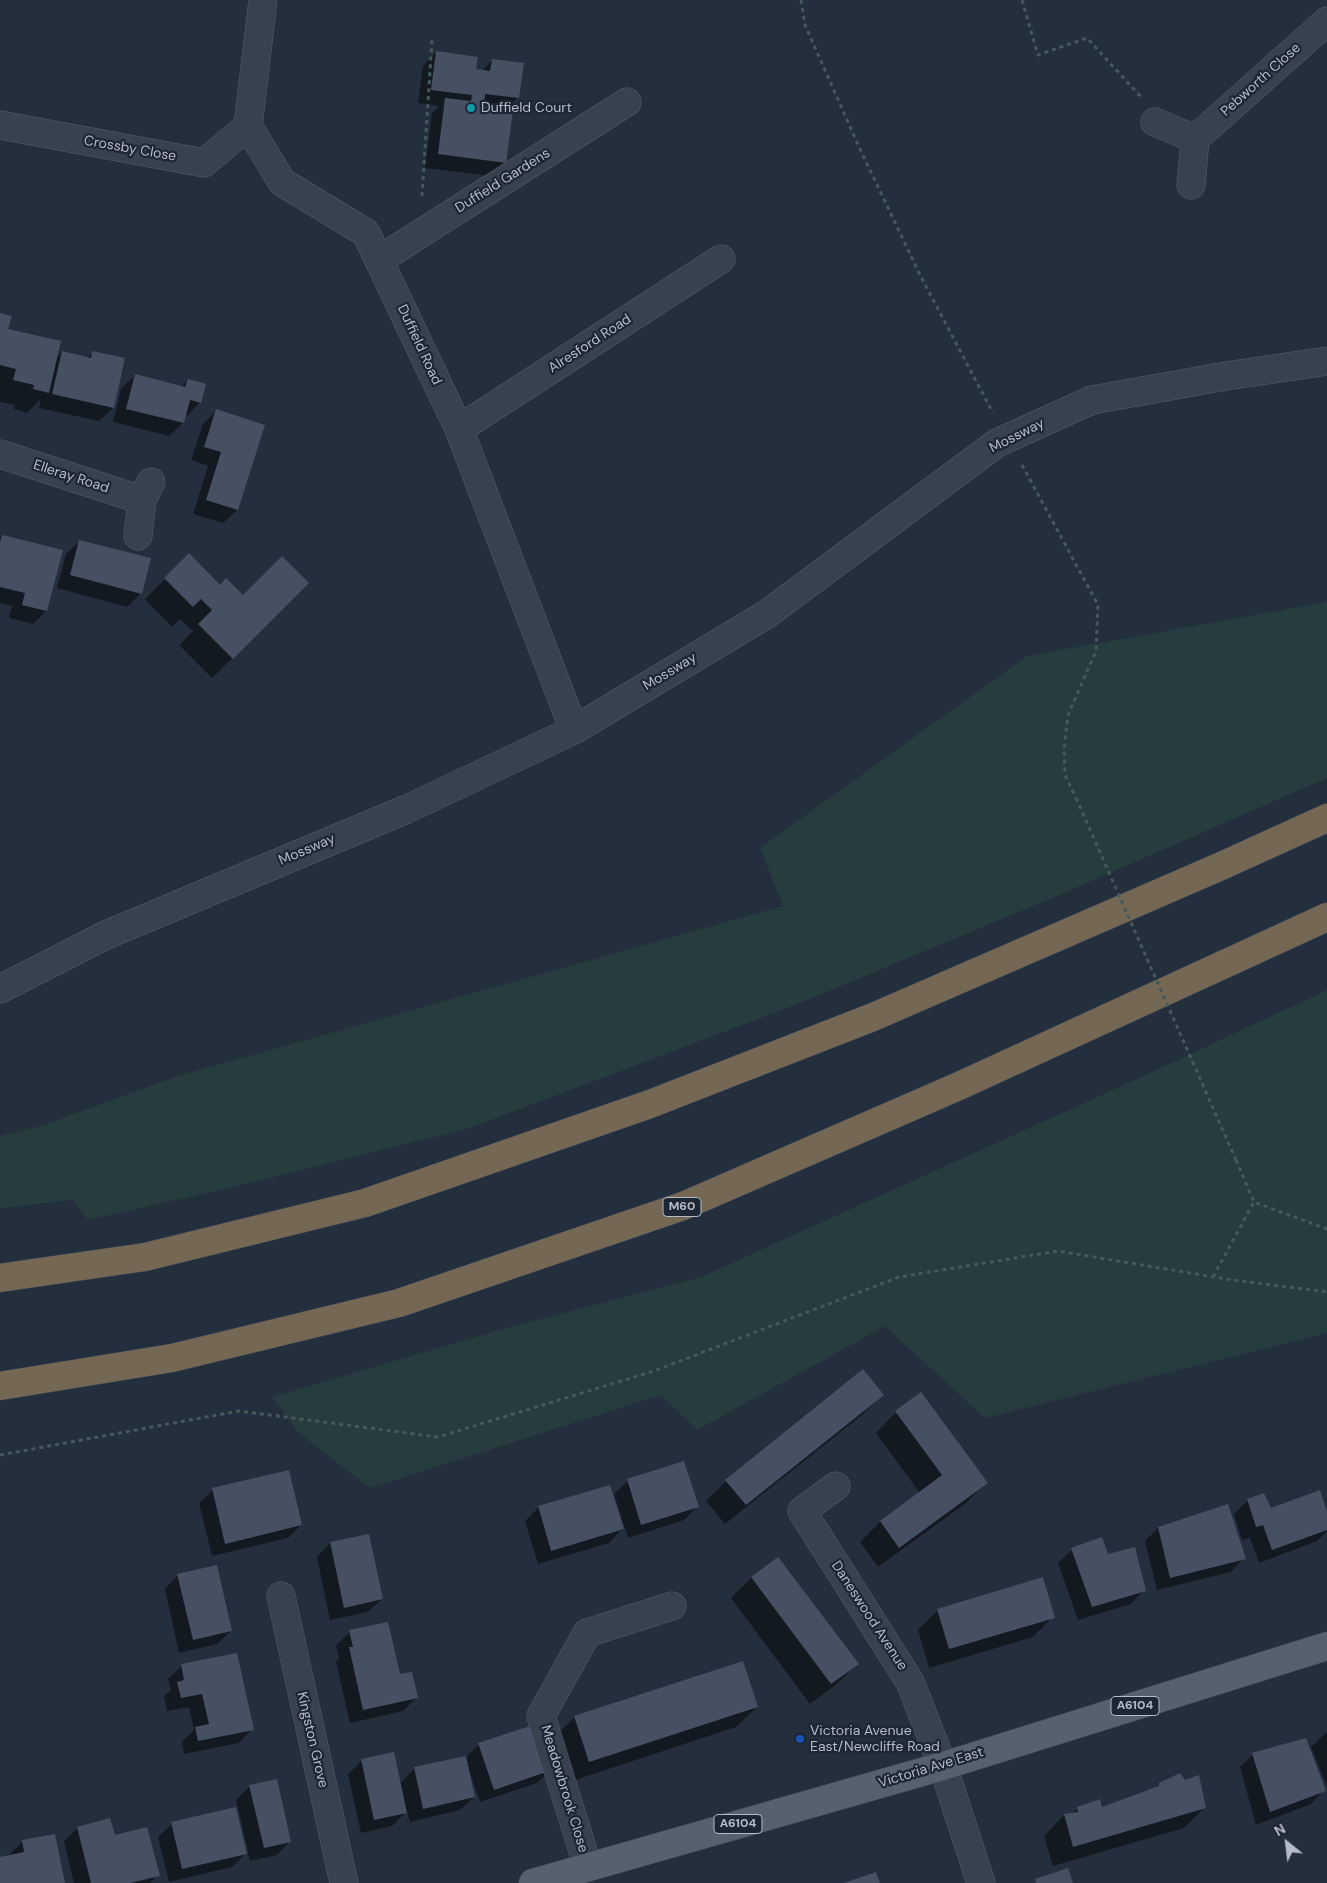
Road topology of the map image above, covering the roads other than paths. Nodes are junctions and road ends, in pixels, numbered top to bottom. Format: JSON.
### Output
{"nodes":[{"id":1,"x":263,"y":0,"type":"edge"},
{"id":2,"x":1327,"y":21,"type":"edge"},
{"id":3,"x":627,"y":102,"type":"dead end"},
{"id":4,"x":1155,"y":122,"type":"road end"},
{"id":5,"x":0,"y":126,"type":"edge"},
{"id":6,"x":248,"y":126,"type":"junction"},
{"id":7,"x":1194,"y":139,"type":"junction"},
{"id":8,"x":1191,"y":185,"type":"dead end"},
{"id":9,"x":721,"y":259,"type":"dead end"},
{"id":10,"x":379,"y":260,"type":"junction"},
{"id":11,"x":1327,"y":361,"type":"edge"},
{"id":12,"x":459,"y":429,"type":"junction"},
{"id":13,"x":0,"y":454,"type":"edge"},
{"id":14,"x":138,"y":536,"type":"dead end"},
{"id":15,"x":574,"y":730,"type":"junction"},
{"id":16,"x":1327,"y":818,"type":"edge"},
{"id":17,"x":1327,"y":917,"type":"edge"},
{"id":18,"x":0,"y":989,"type":"edge"},
{"id":19,"x":0,"y":1278,"type":"edge"},
{"id":20,"x":0,"y":1386,"type":"edge"},
{"id":21,"x":836,"y":1486,"type":"dead end"},
{"id":22,"x":281,"y":1596,"type":"dead end"},
{"id":23,"x":672,"y":1606,"type":"dead end"},
{"id":24,"x":1327,"y":1646,"type":"edge"},
{"id":25,"x":942,"y":1766,"type":"junction"},
{"id":26,"x":588,"y":1867,"type":"junction"},
{"id":27,"x":344,"y":1883,"type":"edge"},
{"id":28,"x":533,"y":1883,"type":"edge"},
{"id":29,"x":981,"y":1883,"type":"edge"}],
"edges":[{"from":1,"to":6,"type":"street"},
{"from":2,"to":7,"type":"street","name":"Pebworth Close"},
{"from":3,"to":10,"type":"street","name":"Duffield Gardens"},
{"from":4,"to":7,"type":"street"},
{"from":5,"to":6,"type":"street","name":"Crossby Close"},
{"from":6,"to":10,"type":"street","name":"Duffield Road"},
{"from":7,"to":8,"type":"street"},
{"from":9,"to":12,"type":"street","name":"Alresford Road"},
{"from":10,"to":12,"type":"street","name":"Duffield Road"},
{"from":11,"to":15,"type":"street","name":"Mossway"},
{"from":12,"to":15,"type":"street","name":"Duffield Road"},
{"from":13,"to":14,"type":"street","name":"Elleray Road"},
{"from":15,"to":18,"type":"street","name":"Mossway"},
{"from":16,"to":19,"type":"highway"},
{"from":17,"to":20,"type":"highway","number":"M60"},
{"from":21,"to":25,"type":"street","name":"Daneswood Avenue"},
{"from":22,"to":27,"type":"street","name":"Kingston Grove"},
{"from":23,"to":26,"type":"street","name":"Meadowbrook Close"},
{"from":24,"to":25,"type":"main road","name":"Victoria Ave East","number":"A6104"},
{"from":25,"to":26,"type":"main road","name":"Victoria Ave East","number":"A6104"},
{"from":25,"to":29,"type":"street"},
{"from":26,"to":28,"type":"main road","name":"Victoria Ave East","number":"A6104"}]}
